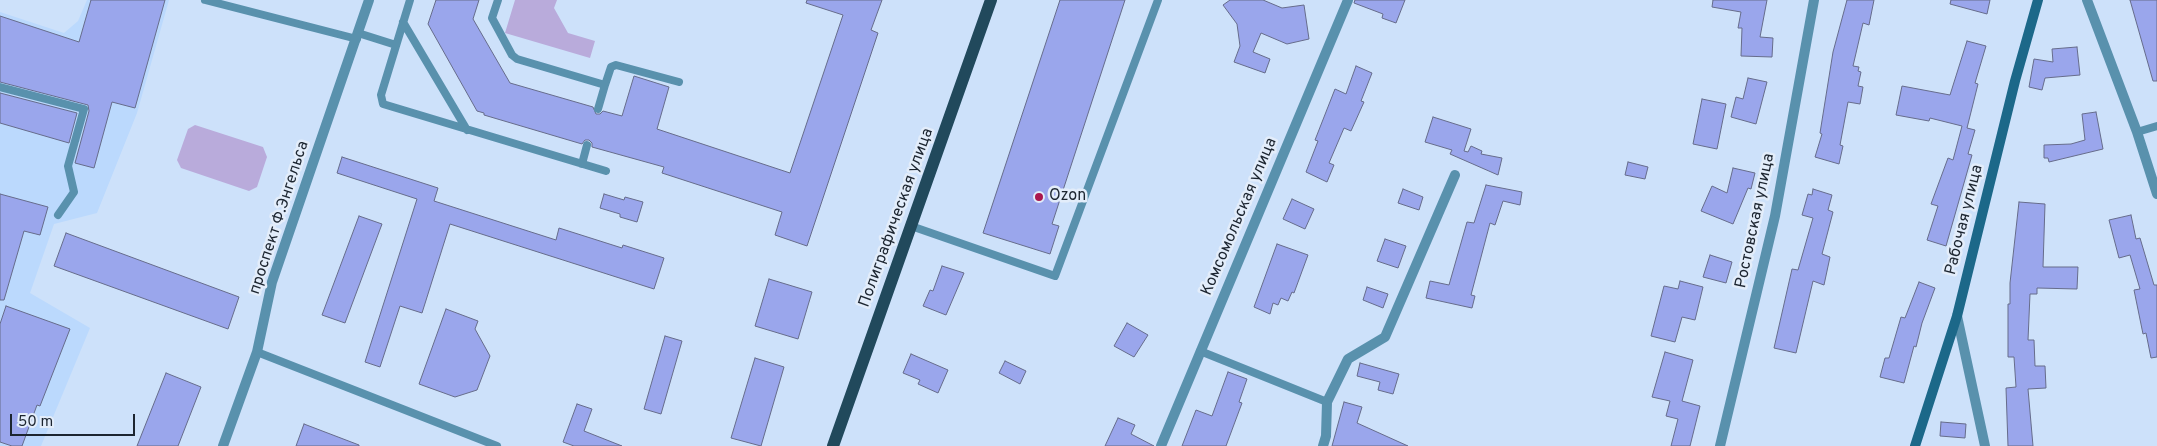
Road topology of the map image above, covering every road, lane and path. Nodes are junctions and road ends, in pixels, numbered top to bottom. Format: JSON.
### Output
{"nodes":[{"id":1,"x":205,"y":0,"type":"edge"},
{"id":2,"x":369,"y":0,"type":"edge"},
{"id":3,"x":410,"y":0,"type":"edge"},
{"id":4,"x":498,"y":0,"type":"edge"},
{"id":5,"x":991,"y":0,"type":"edge"},
{"id":6,"x":1158,"y":0,"type":"edge"},
{"id":7,"x":1348,"y":0,"type":"edge"},
{"id":8,"x":1814,"y":0,"type":"edge"},
{"id":9,"x":2038,"y":0,"type":"edge"},
{"id":10,"x":2086,"y":0,"type":"edge"},
{"id":11,"x":403,"y":22,"type":"junction"},
{"id":12,"x":357,"y":36,"type":"junction"},
{"id":13,"x":396,"y":45,"type":"junction"},
{"id":14,"x":679,"y":82,"type":"dead end"},
{"id":15,"x":605,"y":86,"type":"junction"},
{"id":16,"x":0,"y":87,"type":"edge"},
{"id":17,"x":598,"y":109,"type":"dead end"},
{"id":18,"x":2157,"y":126,"type":"edge"},
{"id":19,"x":466,"y":130,"type":"junction"},
{"id":20,"x":2137,"y":132,"type":"junction"},
{"id":21,"x":587,"y":145,"type":"dead end"},
{"id":22,"x":582,"y":164,"type":"junction"},
{"id":23,"x":606,"y":171,"type":"dead end"},
{"id":24,"x":1455,"y":175,"type":"dead end"},
{"id":25,"x":2156,"y":187,"type":"edge"},
{"id":26,"x":58,"y":215,"type":"dead end"},
{"id":27,"x":911,"y":226,"type":"junction"},
{"id":28,"x":1957,"y":316,"type":"junction"},
{"id":29,"x":257,"y":352,"type":"junction"},
{"id":30,"x":1200,"y":352,"type":"junction"},
{"id":31,"x":1327,"y":402,"type":"junction"},
{"id":32,"x":223,"y":446,"type":"edge"},
{"id":33,"x":497,"y":446,"type":"edge"},
{"id":34,"x":833,"y":446,"type":"edge"},
{"id":35,"x":1162,"y":446,"type":"edge"},
{"id":36,"x":1323,"y":446,"type":"edge"},
{"id":37,"x":1720,"y":446,"type":"edge"},
{"id":38,"x":1915,"y":446,"type":"edge"},
{"id":39,"x":1985,"y":446,"type":"edge"}],
"edges":[{"from":1,"to":12,"type":"lane"},
{"from":2,"to":12,"type":"street","name":"проспект Ф.Энгельса"},
{"from":3,"to":11,"type":"lane"},
{"from":4,"to":15,"type":"lane"},
{"from":5,"to":27,"type":"main road","name":"Полиграфическая улица"},
{"from":6,"to":27,"type":"lane"},
{"from":7,"to":30,"type":"street","name":"Комсомольская улица"},
{"from":8,"to":37,"type":"street","name":"Ростовская улица"},
{"from":9,"to":28,"type":"street","name":"Рабочая улица"},
{"from":10,"to":20,"type":"street"},
{"from":11,"to":13,"type":"lane"},
{"from":11,"to":19,"type":"lane"},
{"from":12,"to":13,"type":"lane"},
{"from":12,"to":29,"type":"street","name":"проспект Ф.Энгельса"},
{"from":13,"to":19,"type":"lane"},
{"from":14,"to":15,"type":"lane"},
{"from":15,"to":17,"type":"lane"},
{"from":16,"to":26,"type":"lane"},
{"from":18,"to":20,"type":"lane"},
{"from":19,"to":22,"type":"lane"},
{"from":20,"to":25,"type":"street"},
{"from":21,"to":22,"type":"lane"},
{"from":22,"to":23,"type":"lane"},
{"from":24,"to":31,"type":"street"},
{"from":27,"to":34,"type":"main road","name":"Полиграфическая улица"},
{"from":28,"to":38,"type":"street","name":"Рабочая улица"},
{"from":28,"to":39,"type":"street"},
{"from":29,"to":32,"type":"street","name":"проспект Ф.Энгельса"},
{"from":29,"to":33,"type":"lane"},
{"from":30,"to":31,"type":"lane"},
{"from":30,"to":35,"type":"street","name":"Комсомольская улица"},
{"from":31,"to":36,"type":"street"}]}
